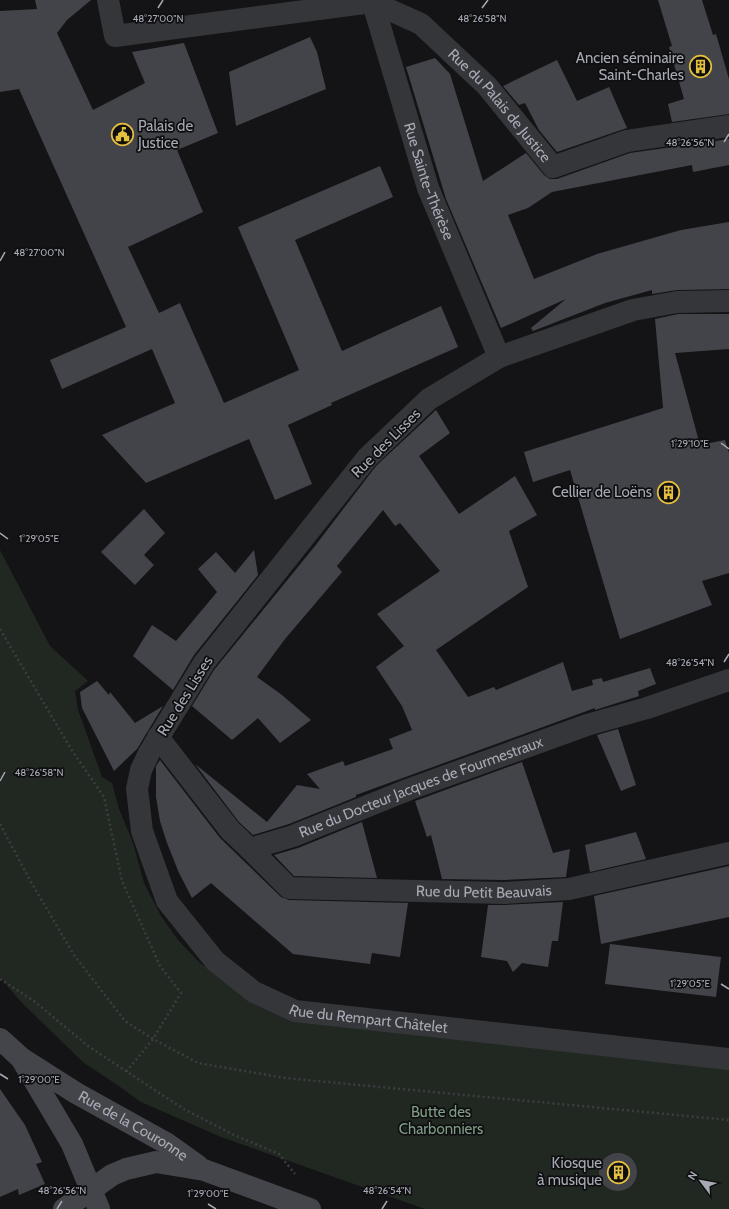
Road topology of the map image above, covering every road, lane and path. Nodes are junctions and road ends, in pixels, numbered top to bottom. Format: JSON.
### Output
{"nodes":[{"id":1,"x":108,"y":0,"type":"edge"},
{"id":2,"x":372,"y":1,"type":"edge"},
{"id":3,"x":729,"y":126,"type":"edge"},
{"id":4,"x":729,"y":301,"type":"edge"},
{"id":5,"x":499,"y":357,"type":"junction"},
{"id":6,"x":0,"y":629,"type":"edge"},
{"id":7,"x":729,"y":680,"type":"edge"},
{"id":8,"x":158,"y":737,"type":"junction"},
{"id":9,"x":137,"y":789,"type":"joint"},
{"id":10,"x":250,"y":849,"type":"junction"},
{"id":11,"x":729,"y":853,"type":"edge"},
{"id":12,"x":0,"y":979,"type":"edge"},
{"id":13,"x":6,"y":1046,"type":"edge"},
{"id":14,"x":729,"y":1059,"type":"edge"},
{"id":15,"x":126,"y":1072,"type":"junction"},
{"id":16,"x":204,"y":1170,"type":"junction"},
{"id":17,"x":297,"y":1177,"type":"dead end"},
{"id":18,"x":96,"y":1199,"type":"edge"},
{"id":19,"x":64,"y":1209,"type":"edge"},
{"id":20,"x":310,"y":1209,"type":"edge"}],
"edges":[{"from":1,"to":2,"type":"street"},
{"from":2,"to":3,"type":"street","name":"Rue du Palais de Justice"},
{"from":2,"to":5,"type":"street","name":"Rue Sainte-Thérèse"},
{"from":4,"to":5,"type":"street","name":"Rue des Lisses"},
{"from":5,"to":8,"type":"street","name":"Rue des Lisses"},
{"from":6,"to":15,"type":"path"},
{"from":7,"to":10,"type":"street","name":"Rue du Docteur Jacques de Fourmestraux"},
{"from":8,"to":9,"type":"street","name":"Rue des Lisses"},
{"from":8,"to":10,"type":"street"},
{"from":9,"to":14,"type":"street","name":"Rue du Rempart Châtelet"},
{"from":10,"to":11,"type":"street","name":"Rue du Petit Beauvais"},
{"from":12,"to":15,"type":"path"},
{"from":13,"to":16,"type":"main road","name":"Rue de la Couronne"},
{"from":13,"to":18,"type":"main road"},
{"from":15,"to":17,"type":"path"},
{"from":16,"to":18,"type":"main road","name":"Rue de la Couronne"},
{"from":16,"to":20,"type":"main road","name":"Rue de la Couronne"},
{"from":18,"to":19,"type":"main road","name":"Rue de la Couronne"}]}
